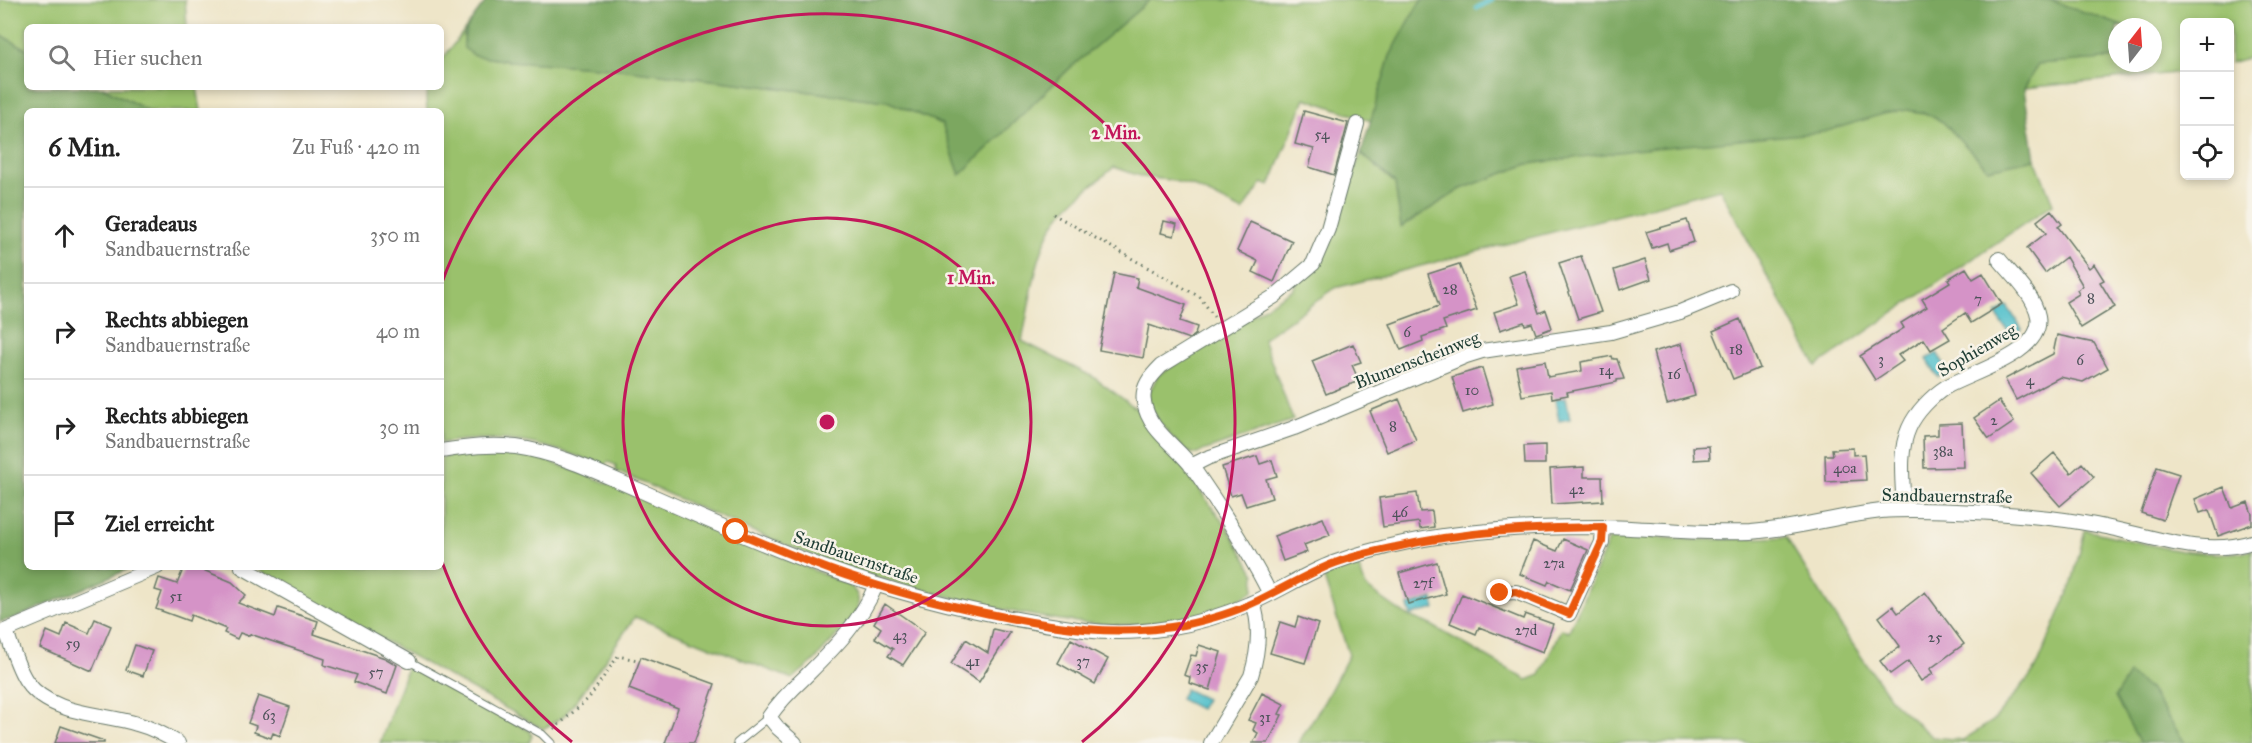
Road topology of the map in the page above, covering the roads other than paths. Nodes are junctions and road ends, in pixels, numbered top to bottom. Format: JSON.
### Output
{"nodes":[{"id":1,"x":1358,"y":124,"type":"dead end"},
{"id":2,"x":1999,"y":260,"type":"dead end"},
{"id":3,"x":1731,"y":291,"type":"dead end"},
{"id":4,"x":444,"y":450,"type":"edge"},
{"id":5,"x":1191,"y":466,"type":"junction"},
{"id":6,"x":1904,"y":510,"type":"junction"},
{"id":7,"x":1603,"y":527,"type":"junction"},
{"id":8,"x":2252,"y":542,"type":"edge"},
{"id":9,"x":151,"y":570,"type":"edge"},
{"id":10,"x":247,"y":570,"type":"edge"},
{"id":11,"x":876,"y":585,"type":"junction"},
{"id":12,"x":1500,"y":593,"type":"dead end"},
{"id":13,"x":1270,"y":594,"type":"junction"},
{"id":14,"x":1253,"y":603,"type":"junction"},
{"id":15,"x":3,"y":632,"type":"edge"},
{"id":16,"x":409,"y":661,"type":"joint"},
{"id":17,"x":769,"y":717,"type":"junction"},
{"id":18,"x":178,"y":743,"type":"edge"},
{"id":19,"x":550,"y":743,"type":"edge"},
{"id":20,"x":737,"y":743,"type":"edge"},
{"id":21,"x":795,"y":743,"type":"edge"},
{"id":22,"x":1211,"y":743,"type":"edge"}],
"edges":[{"from":1,"to":5,"type":"street"},
{"from":2,"to":6,"type":"street","name":"Sophienweg"},
{"from":3,"to":5,"type":"street","name":"Blumenscheinweg"},
{"from":4,"to":11,"type":"street","name":"Sandbauernstraße"},
{"from":5,"to":13,"type":"street"},
{"from":6,"to":7,"type":"street","name":"Sandbauernstraße"},
{"from":6,"to":8,"type":"street","name":"Sandbauernstraße"},
{"from":7,"to":12,"type":"street"},
{"from":7,"to":13,"type":"street","name":"Sandbauernstraße"},
{"from":9,"to":15,"type":"street"},
{"from":10,"to":16,"type":"street"},
{"from":11,"to":14,"type":"street","name":"Sandbauernstraße"},
{"from":11,"to":17,"type":"street"},
{"from":13,"to":14,"type":"street","name":"Sandbauernstraße"},
{"from":14,"to":22,"type":"street"},
{"from":15,"to":18,"type":"street"},
{"from":16,"to":19,"type":"lane"},
{"from":17,"to":20,"type":"lane"},
{"from":17,"to":21,"type":"street"}]}
